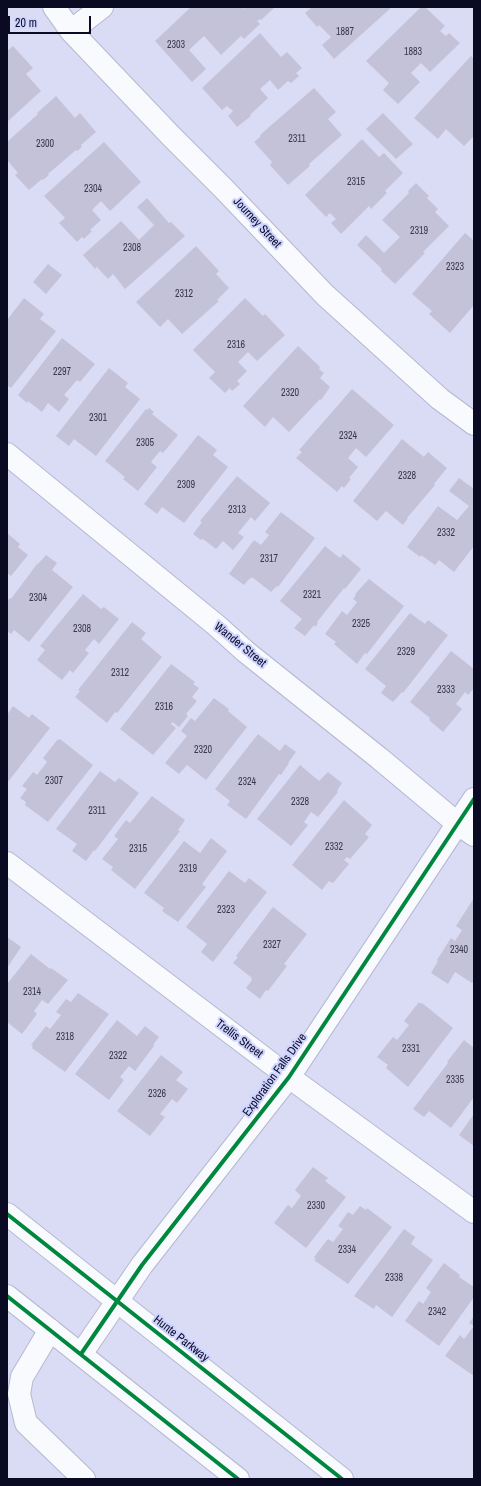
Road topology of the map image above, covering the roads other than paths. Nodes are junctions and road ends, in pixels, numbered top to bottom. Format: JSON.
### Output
{"nodes":[{"id":1,"x":54,"y":7,"type":"edge"},
{"id":2,"x":102,"y":7,"type":"edge"},
{"id":3,"x":71,"y":31,"type":"junction"},
{"id":4,"x":474,"y":424,"type":"edge"},
{"id":5,"x":7,"y":454,"type":"edge"},
{"id":6,"x":474,"y":799,"type":"edge"},
{"id":7,"x":466,"y":829,"type":"edge"},
{"id":8,"x":7,"y":863,"type":"edge"},
{"id":9,"x":289,"y":1077,"type":"junction"},
{"id":10,"x":474,"y":1212,"type":"edge"},
{"id":11,"x":7,"y":1214,"type":"edge"},
{"id":12,"x":7,"y":1296,"type":"edge"},
{"id":13,"x":118,"y":1301,"type":"junction"},
{"id":14,"x":50,"y":1330,"type":"junction"},
{"id":15,"x":81,"y":1354,"type":"junction"},
{"id":16,"x":84,"y":1479,"type":"edge"},
{"id":17,"x":238,"y":1479,"type":"edge"},
{"id":18,"x":342,"y":1479,"type":"edge"}],
"edges":[{"from":1,"to":3,"type":"street","name":"Journey Street"},
{"from":2,"to":3,"type":"street"},
{"from":3,"to":4,"type":"street","name":"Journey Street"},
{"from":5,"to":7,"type":"street","name":"Wander Street"},
{"from":6,"to":7,"type":"street","name":"Exploration Falls Drive"},
{"from":7,"to":9,"type":"street","name":"Exploration Falls Drive"},
{"from":8,"to":9,"type":"street","name":"Trellis Street"},
{"from":9,"to":10,"type":"street","name":"Trellis Street"},
{"from":9,"to":13,"type":"street","name":"Exploration Falls Drive"},
{"from":11,"to":13,"type":"street","name":"Hunte Parkway"},
{"from":12,"to":14,"type":"street"},
{"from":13,"to":15,"type":"street","name":"Exploration Falls Drive"},
{"from":13,"to":18,"type":"street","name":"Hunte Parkway"},
{"from":14,"to":15,"type":"street"},
{"from":14,"to":16,"type":"street"},
{"from":15,"to":17,"type":"street"}]}
